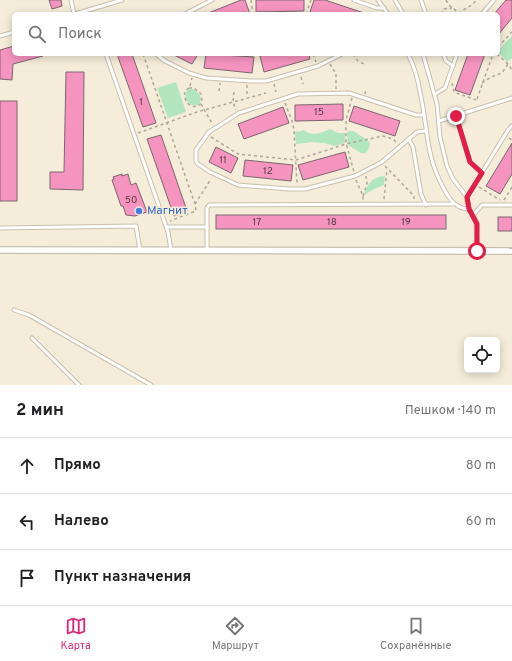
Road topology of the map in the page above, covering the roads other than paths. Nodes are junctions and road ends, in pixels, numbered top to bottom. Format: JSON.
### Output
{"nodes":[{"id":1,"x":71,"y":0,"type":"edge"},
{"id":2,"x":122,"y":0,"type":"edge"},
{"id":3,"x":212,"y":0,"type":"edge"},
{"id":4,"x":354,"y":0,"type":"edge"},
{"id":5,"x":378,"y":0,"type":"edge"},
{"id":6,"x":401,"y":0,"type":"edge"},
{"id":7,"x":421,"y":0,"type":"edge"},
{"id":8,"x":494,"y":0,"type":"edge"},
{"id":9,"x":396,"y":1,"type":"edge"},
{"id":10,"x":384,"y":8,"type":"junction"},
{"id":11,"x":91,"y":9,"type":"junction"},
{"id":12,"x":74,"y":12,"type":"edge"},
{"id":13,"x":81,"y":12,"type":"edge"},
{"id":14,"x":92,"y":12,"type":"edge"},
{"id":15,"x":189,"y":12,"type":"edge"},
{"id":16,"x":387,"y":12,"type":"edge"},
{"id":17,"x":402,"y":12,"type":"edge"},
{"id":18,"x":425,"y":12,"type":"edge"},
{"id":19,"x":484,"y":12,"type":"edge"},
{"id":20,"x":12,"y":33,"type":"edge"},
{"id":21,"x":0,"y":36,"type":"edge"},
{"id":22,"x":107,"y":56,"type":"edge"},
{"id":23,"x":159,"y":56,"type":"edge"},
{"id":24,"x":338,"y":56,"type":"edge"},
{"id":25,"x":409,"y":56,"type":"edge"},
{"id":26,"x":424,"y":56,"type":"edge"},
{"id":27,"x":444,"y":56,"type":"edge"},
{"id":28,"x":456,"y":56,"type":"edge"},
{"id":29,"x":453,"y":66,"type":"junction"},
{"id":30,"x":434,"y":94,"type":"junction"},
{"id":31,"x":512,"y":98,"type":"edge"},
{"id":32,"x":423,"y":115,"type":"junction"},
{"id":33,"x":456,"y":116,"type":"junction"},
{"id":34,"x":439,"y":121,"type":"junction"},
{"id":35,"x":512,"y":126,"type":"edge"},
{"id":36,"x":425,"y":131,"type":"junction"},
{"id":37,"x":408,"y":140,"type":"junction"},
{"id":38,"x":482,"y":173,"type":"junction"},
{"id":39,"x":467,"y":197,"type":"junction"},
{"id":40,"x":454,"y":204,"type":"junction"},
{"id":41,"x":426,"y":205,"type":"junction"},
{"id":42,"x":512,"y":205,"type":"edge"},
{"id":43,"x":469,"y":209,"type":"junction"},
{"id":44,"x":473,"y":215,"type":"junction"},
{"id":45,"x":167,"y":226,"type":"junction"},
{"id":46,"x":206,"y":227,"type":"junction"},
{"id":47,"x":0,"y":228,"type":"edge"},
{"id":48,"x":0,"y":250,"type":"edge"},
{"id":49,"x":140,"y":250,"type":"junction"},
{"id":50,"x":171,"y":250,"type":"junction"},
{"id":51,"x":207,"y":250,"type":"junction"},
{"id":52,"x":477,"y":251,"type":"junction"},
{"id":53,"x":512,"y":251,"type":"edge"},
{"id":54,"x":14,"y":310,"type":"dead end"},
{"id":55,"x":32,"y":338,"type":"dead end"},
{"id":56,"x":79,"y":385,"type":"edge"},
{"id":57,"x":151,"y":385,"type":"edge"}],
"edges":[{"from":1,"to":12,"type":"lane"},
{"from":2,"to":11,"type":"lane"},
{"from":3,"to":15,"type":"lane"},
{"from":4,"to":10,"type":"lane"},
{"from":5,"to":10,"type":"lane"},
{"from":6,"to":9,"type":"lane"},
{"from":7,"to":18,"type":"lane"},
{"from":8,"to":19,"type":"lane"},
{"from":9,"to":17,"type":"lane"},
{"from":10,"to":16,"type":"lane"},
{"from":11,"to":13,"type":"lane"},
{"from":11,"to":14,"type":"lane"},
{"from":20,"to":21,"type":"lane"},
{"from":22,"to":45,"type":"lane"},
{"from":23,"to":24,"type":"lane"},
{"from":25,"to":32,"type":"lane"},
{"from":26,"to":30,"type":"lane"},
{"from":27,"to":29,"type":"lane"},
{"from":28,"to":29,"type":"lane"},
{"from":29,"to":30,"type":"lane"},
{"from":30,"to":34,"type":"lane"},
{"from":31,"to":33,"type":"lane"},
{"from":32,"to":36,"type":"lane"},
{"from":32,"to":37,"type":"lane"},
{"from":33,"to":34,"type":"lane"},
{"from":33,"to":38,"type":"lane"},
{"from":34,"to":39,"type":"lane"},
{"from":35,"to":38,"type":"lane"},
{"from":36,"to":37,"type":"lane"},
{"from":36,"to":40,"type":"lane"},
{"from":37,"to":41,"type":"lane"},
{"from":38,"to":39,"type":"lane"},
{"from":39,"to":43,"type":"lane"},
{"from":40,"to":41,"type":"lane"},
{"from":40,"to":43,"type":"lane"},
{"from":41,"to":46,"type":"lane"},
{"from":42,"to":44,"type":"lane"},
{"from":43,"to":44,"type":"lane"},
{"from":44,"to":52,"type":"lane"},
{"from":45,"to":46,"type":"lane"},
{"from":45,"to":50,"type":"lane"},
{"from":46,"to":51,"type":"lane"},
{"from":47,"to":49,"type":"lane"},
{"from":48,"to":49,"type":"street"},
{"from":49,"to":50,"type":"street"},
{"from":50,"to":51,"type":"street"},
{"from":51,"to":52,"type":"street"},
{"from":52,"to":53,"type":"street"},
{"from":54,"to":57,"type":"lane"},
{"from":55,"to":56,"type":"lane"}]}
